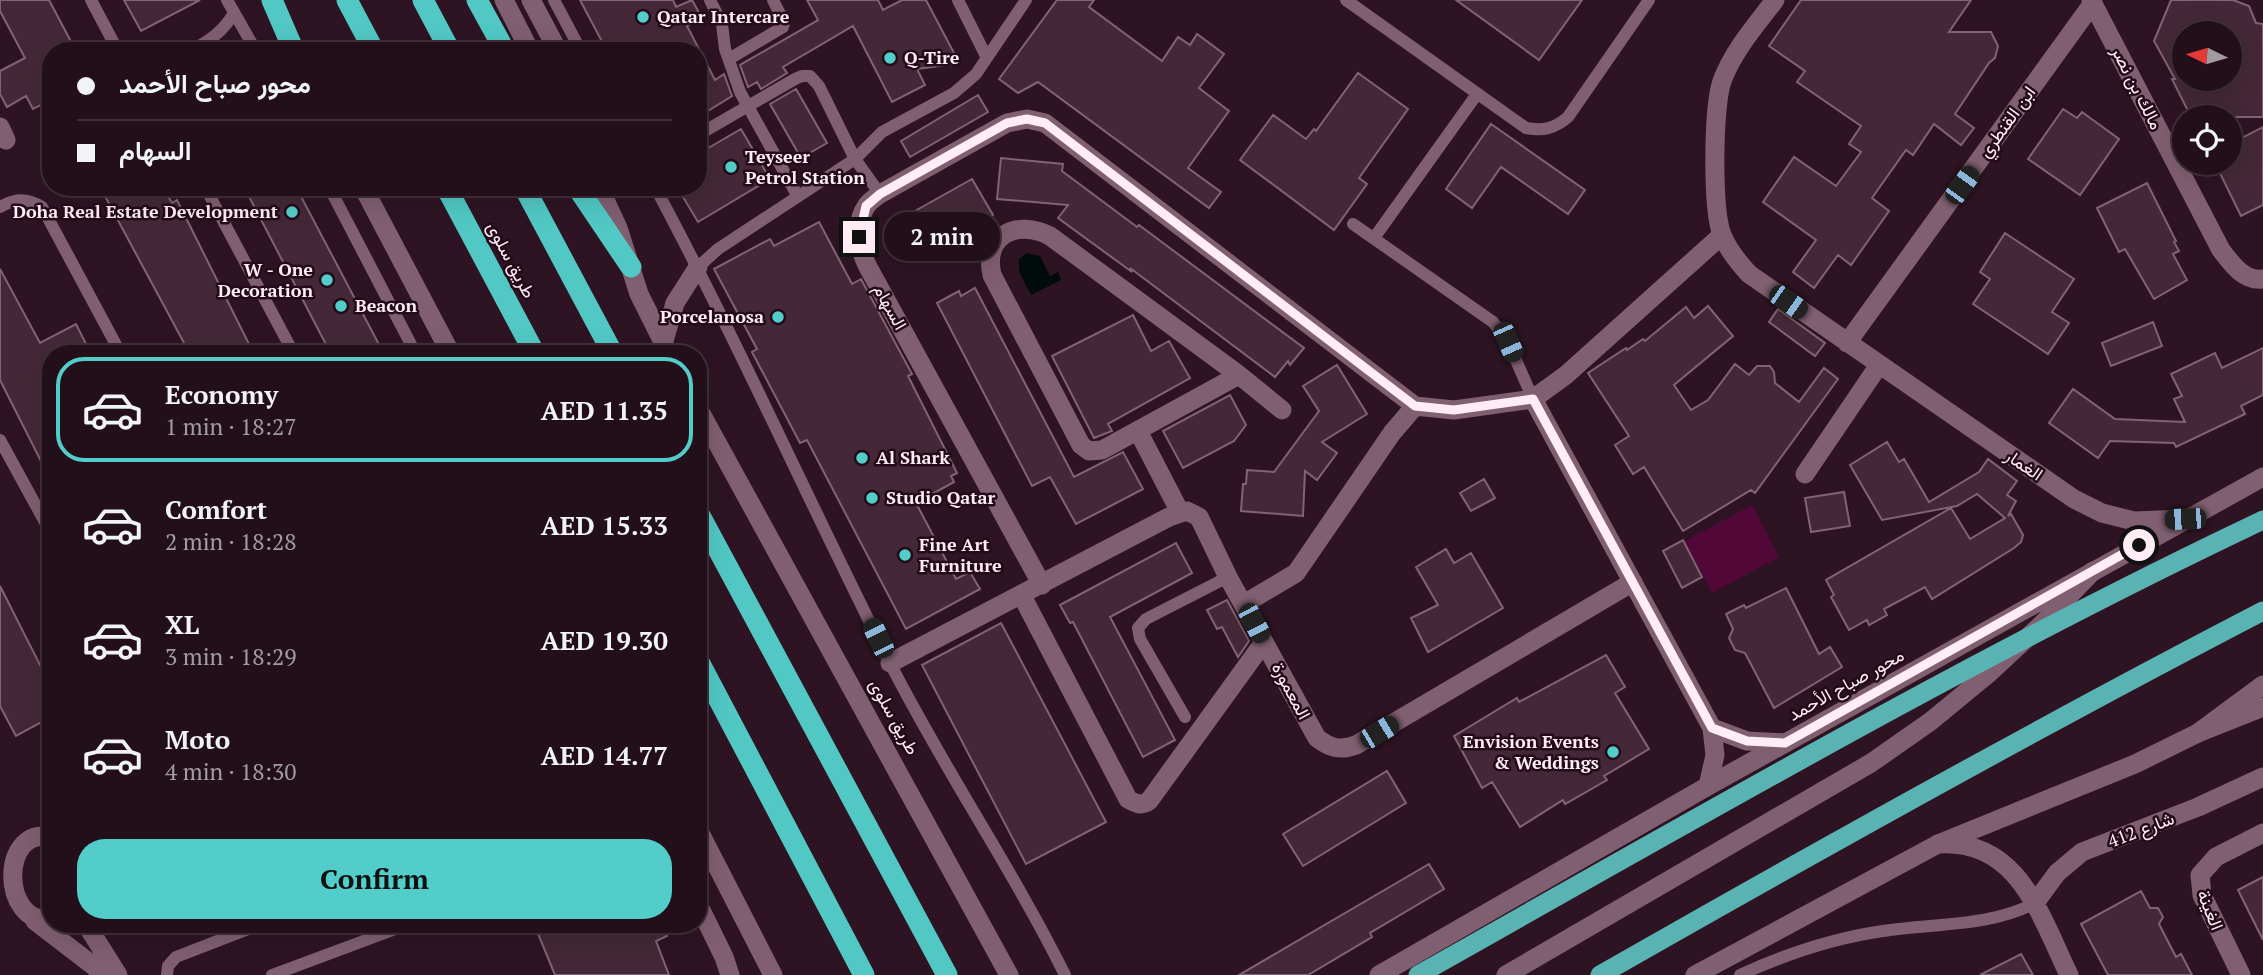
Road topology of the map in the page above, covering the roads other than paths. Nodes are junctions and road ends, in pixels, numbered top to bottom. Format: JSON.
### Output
{"nodes":[{"id":1,"x":91,"y":0,"type":"edge"},
{"id":2,"x":227,"y":0,"type":"edge"},
{"id":3,"x":262,"y":0,"type":"edge"},
{"id":4,"x":272,"y":0,"type":"edge"},
{"id":5,"x":347,"y":0,"type":"edge"},
{"id":6,"x":423,"y":0,"type":"edge"},
{"id":7,"x":477,"y":0,"type":"edge"},
{"id":8,"x":504,"y":0,"type":"edge"},
{"id":9,"x":531,"y":0,"type":"edge"},
{"id":10,"x":554,"y":0,"type":"edge"},
{"id":11,"x":710,"y":0,"type":"edge"},
{"id":12,"x":773,"y":0,"type":"edge"},
{"id":13,"x":958,"y":0,"type":"edge"},
{"id":14,"x":1026,"y":0,"type":"edge"},
{"id":15,"x":1346,"y":0,"type":"edge"},
{"id":16,"x":1649,"y":0,"type":"edge"},
{"id":17,"x":1775,"y":0,"type":"edge"},
{"id":18,"x":2092,"y":2,"type":"edge"},
{"id":19,"x":234,"y":13,"type":"junction"},
{"id":20,"x":213,"y":39,"type":"junction"},
{"id":21,"x":113,"y":42,"type":"edge"},
{"id":22,"x":207,"y":42,"type":"edge"},
{"id":23,"x":215,"y":42,"type":"edge"},
{"id":24,"x":251,"y":42,"type":"edge"},
{"id":25,"x":287,"y":42,"type":"edge"},
{"id":26,"x":288,"y":42,"type":"edge"},
{"id":27,"x":369,"y":42,"type":"edge"},
{"id":28,"x":445,"y":42,"type":"edge"},
{"id":29,"x":500,"y":42,"type":"edge"},
{"id":30,"x":525,"y":42,"type":"edge"},
{"id":31,"x":553,"y":42,"type":"edge"},
{"id":32,"x":576,"y":42,"type":"edge"},
{"id":33,"x":986,"y":56,"type":"junction"},
{"id":34,"x":729,"y":59,"type":"junction"},
{"id":35,"x":1477,"y":94,"type":"junction"},
{"id":36,"x":748,"y":106,"type":"junction"},
{"id":37,"x":707,"y":130,"type":"edge"},
{"id":38,"x":855,"y":159,"type":"junction"},
{"id":39,"x":880,"y":194,"type":"junction"},
{"id":40,"x":797,"y":195,"type":"junction"},
{"id":41,"x":210,"y":196,"type":"edge"},
{"id":42,"x":334,"y":196,"type":"edge"},
{"id":43,"x":368,"y":196,"type":"edge"},
{"id":44,"x":451,"y":196,"type":"edge"},
{"id":45,"x":529,"y":196,"type":"edge"},
{"id":46,"x":584,"y":196,"type":"edge"},
{"id":47,"x":603,"y":196,"type":"edge"},
{"id":48,"x":659,"y":196,"type":"edge"},
{"id":49,"x":0,"y":206,"type":"edge"},
{"id":50,"x":1353,"y":224,"type":"dead end"},
{"id":51,"x":1722,"y":235,"type":"junction"},
{"id":52,"x":1374,"y":238,"type":"junction"},
{"id":53,"x":631,"y":267,"type":"junction"},
{"id":54,"x":698,"y":267,"type":"junction"},
{"id":55,"x":2263,"y":279,"type":"edge"},
{"id":56,"x":1847,"y":343,"type":"junction"},
{"id":57,"x":116,"y":345,"type":"edge"},
{"id":58,"x":289,"y":345,"type":"edge"},
{"id":59,"x":411,"y":345,"type":"edge"},
{"id":60,"x":446,"y":345,"type":"edge"},
{"id":61,"x":530,"y":345,"type":"edge"},
{"id":62,"x":608,"y":345,"type":"edge"},
{"id":63,"x":664,"y":345,"type":"edge"},
{"id":64,"x":667,"y":345,"type":"edge"},
{"id":65,"x":1879,"y":365,"type":"junction"},
{"id":66,"x":1239,"y":375,"type":"junction"},
{"id":67,"x":1533,"y":399,"type":"junction"},
{"id":68,"x":1415,"y":406,"type":"junction"},
{"id":69,"x":1282,"y":410,"type":"dead end"},
{"id":70,"x":707,"y":424,"type":"edge"},
{"id":71,"x":1133,"y":433,"type":"junction"},
{"id":72,"x":0,"y":440,"type":"edge"},
{"id":73,"x":1805,"y":474,"type":"dead end"},
{"id":74,"x":2263,"y":477,"type":"edge"},
{"id":75,"x":1175,"y":515,"type":"junction"},
{"id":76,"x":42,"y":517,"type":"edge"},
{"id":77,"x":2185,"y":519,"type":"junction"},
{"id":78,"x":2263,"y":520,"type":"edge"},
{"id":79,"x":707,"y":529,"type":"edge"},
{"id":80,"x":2093,"y":571,"type":"junction"},
{"id":81,"x":1228,"y":577,"type":"junction"},
{"id":82,"x":1633,"y":582,"type":"junction"},
{"id":83,"x":1042,"y":585,"type":"junction"},
{"id":84,"x":1022,"y":596,"type":"junction"},
{"id":85,"x":1244,"y":604,"type":"junction"},
{"id":86,"x":2263,"y":611,"type":"edge"},
{"id":87,"x":1264,"y":642,"type":"junction"},
{"id":88,"x":890,"y":663,"type":"junction"},
{"id":89,"x":707,"y":677,"type":"edge"},
{"id":90,"x":2263,"y":685,"type":"edge"},
{"id":91,"x":2263,"y":707,"type":"edge"},
{"id":92,"x":1185,"y":717,"type":"dead end"},
{"id":93,"x":1712,"y":728,"type":"junction"},
{"id":94,"x":2197,"y":733,"type":"junction"},
{"id":95,"x":1785,"y":743,"type":"junction"},
{"id":96,"x":2263,"y":777,"type":"edge"},
{"id":97,"x":1708,"y":786,"type":"junction"},
{"id":98,"x":2263,"y":833,"type":"edge"},
{"id":99,"x":42,"y":835,"type":"edge"},
{"id":100,"x":1938,"y":844,"type":"junction"},
{"id":101,"x":707,"y":847,"type":"edge"},
{"id":102,"x":2,"y":865,"type":"edge"},
{"id":103,"x":2035,"y":903,"type":"junction"},
{"id":104,"x":0,"y":915,"type":"edge"},
{"id":105,"x":35,"y":918,"type":"edge"},
{"id":106,"x":707,"y":922,"type":"edge"},
{"id":107,"x":53,"y":933,"type":"edge"},
{"id":108,"x":92,"y":933,"type":"edge"},
{"id":109,"x":238,"y":933,"type":"edge"},
{"id":110,"x":385,"y":933,"type":"edge"},
{"id":111,"x":101,"y":975,"type":"edge"},
{"id":112,"x":118,"y":975,"type":"edge"},
{"id":113,"x":167,"y":975,"type":"edge"},
{"id":114,"x":272,"y":975,"type":"edge"},
{"id":115,"x":730,"y":975,"type":"edge"},
{"id":116,"x":773,"y":975,"type":"edge"},
{"id":117,"x":864,"y":975,"type":"edge"},
{"id":118,"x":947,"y":975,"type":"edge"},
{"id":119,"x":1009,"y":975,"type":"edge"},
{"id":120,"x":1065,"y":975,"type":"edge"},
{"id":121,"x":1379,"y":975,"type":"edge"},
{"id":122,"x":1418,"y":975,"type":"edge"},
{"id":123,"x":1506,"y":975,"type":"edge"},
{"id":124,"x":1600,"y":975,"type":"edge"},
{"id":125,"x":1695,"y":975,"type":"edge"},
{"id":126,"x":1740,"y":975,"type":"edge"},
{"id":127,"x":2069,"y":975,"type":"edge"},
{"id":128,"x":2241,"y":975,"type":"edge"}],
"edges":[{"from":1,"to":21,"type":"lane"},
{"from":2,"to":19,"type":"lane"},
{"from":3,"to":25,"type":"street"},
{"from":4,"to":26,"type":"highway"},
{"from":5,"to":27,"type":"highway"},
{"from":6,"to":28,"type":"highway"},
{"from":7,"to":29,"type":"highway"},
{"from":8,"to":30,"type":"street"},
{"from":9,"to":31,"type":"street"},
{"from":10,"to":32,"type":"lane"},
{"from":11,"to":34,"type":"lane"},
{"from":12,"to":34,"type":"lane"},
{"from":13,"to":33,"type":"lane"},
{"from":14,"to":33,"type":"lane"},
{"from":15,"to":35,"type":"lane"},
{"from":16,"to":35,"type":"lane"},
{"from":17,"to":51,"type":"street","name":"الغمار"},
{"from":18,"to":55,"type":"street","name":"مالك بن نصر"},
{"from":18,"to":56,"type":"street","name":"ابن القنطري"},
{"from":19,"to":20,"type":"lane"},
{"from":19,"to":24,"type":"lane"},
{"from":20,"to":22,"type":"lane"},
{"from":20,"to":23,"type":"lane"},
{"from":33,"to":38,"type":"lane"},
{"from":34,"to":36,"type":"lane"},
{"from":35,"to":52,"type":"lane"},
{"from":36,"to":37,"type":"lane"},
{"from":36,"to":38,"type":"lane"},
{"from":36,"to":40,"type":"lane"},
{"from":38,"to":39,"type":"lane"},
{"from":38,"to":40,"type":"lane"},
{"from":39,"to":68,"type":"street","name":"السهام"},
{"from":39,"to":83,"type":"street","name":"السهام"},
{"from":40,"to":54,"type":"lane"},
{"from":41,"to":58,"type":"lane"},
{"from":42,"to":59,"type":"lane"},
{"from":43,"to":60,"type":"street"},
{"from":44,"to":61,"type":"highway","name":"طريق سلوى"},
{"from":45,"to":62,"type":"highway"},
{"from":46,"to":53,"type":"highway"},
{"from":47,"to":53,"type":"street"},
{"from":48,"to":54,"type":"lane"},
{"from":49,"to":57,"type":"lane"},
{"from":50,"to":52,"type":"lane"},
{"from":51,"to":56,"type":"street","name":"الغمار"},
{"from":51,"to":67,"type":"street"},
{"from":52,"to":67,"type":"lane"},
{"from":53,"to":63,"type":"street"},
{"from":54,"to":64,"type":"street"},
{"from":54,"to":88,"type":"lane"},
{"from":56,"to":65,"type":"street","name":"الغمار"},
{"from":65,"to":73,"type":"street"},
{"from":65,"to":77,"type":"street","name":"الغمار"},
{"from":66,"to":69,"type":"street"},
{"from":66,"to":71,"type":"street"},
{"from":66,"to":71,"type":"street"},
{"from":67,"to":68,"type":"street"},
{"from":67,"to":82,"type":"street"},
{"from":68,"to":85,"type":"street"},
{"from":70,"to":119,"type":"street","name":"طريق سلوى"},
{"from":71,"to":75,"type":"street"},
{"from":72,"to":76,"type":"lane"},
{"from":74,"to":77,"type":"street","name":"محور صباح الأحمد"},
{"from":75,"to":81,"type":"street","name":"المعمورة"},
{"from":75,"to":83,"type":"street"},
{"from":77,"to":80,"type":"street","name":"محور صباح الأحمد"},
{"from":78,"to":122,"type":"highway"},
{"from":79,"to":118,"type":"highway"},
{"from":80,"to":95,"type":"street","name":"محور صباح الأحمد"},
{"from":80,"to":123,"type":"street"},
{"from":81,"to":85,"type":"street","name":"المعمورة"},
{"from":81,"to":92,"type":"lane"},
{"from":82,"to":87,"type":"street","name":"المعمورة"},
{"from":82,"to":93,"type":"street"},
{"from":83,"to":84,"type":"street"},
{"from":84,"to":87,"type":"street"},
{"from":84,"to":88,"type":"street"},
{"from":85,"to":87,"type":"street","name":"المعمورة"},
{"from":86,"to":124,"type":"highway"},
{"from":88,"to":120,"type":"lane"},
{"from":89,"to":117,"type":"highway"},
{"from":90,"to":94,"type":"street"},
{"from":91,"to":94,"type":"street"},
{"from":93,"to":95,"type":"street"},
{"from":93,"to":97,"type":"street"},
{"from":94,"to":100,"type":"street"},
{"from":95,"to":97,"type":"street","name":"محور صباح الأحمد"},
{"from":96,"to":103,"type":"street","name":"شارع 412"},
{"from":97,"to":121,"type":"street","name":"محور صباح الأحمد"},
{"from":98,"to":128,"type":"street","name":"الغينة"},
{"from":99,"to":102,"type":"street"},
{"from":100,"to":103,"type":"street"},
{"from":100,"to":125,"type":"street"},
{"from":101,"to":116,"type":"street"},
{"from":102,"to":105,"type":"street"},
{"from":103,"to":126,"type":"lane"},
{"from":103,"to":127,"type":"street"},
{"from":104,"to":105,"type":"street"},
{"from":106,"to":115,"type":"street"},
{"from":107,"to":111,"type":"street"},
{"from":108,"to":112,"type":"street"},
{"from":109,"to":113,"type":"lane"},
{"from":110,"to":114,"type":"lane"}]}
